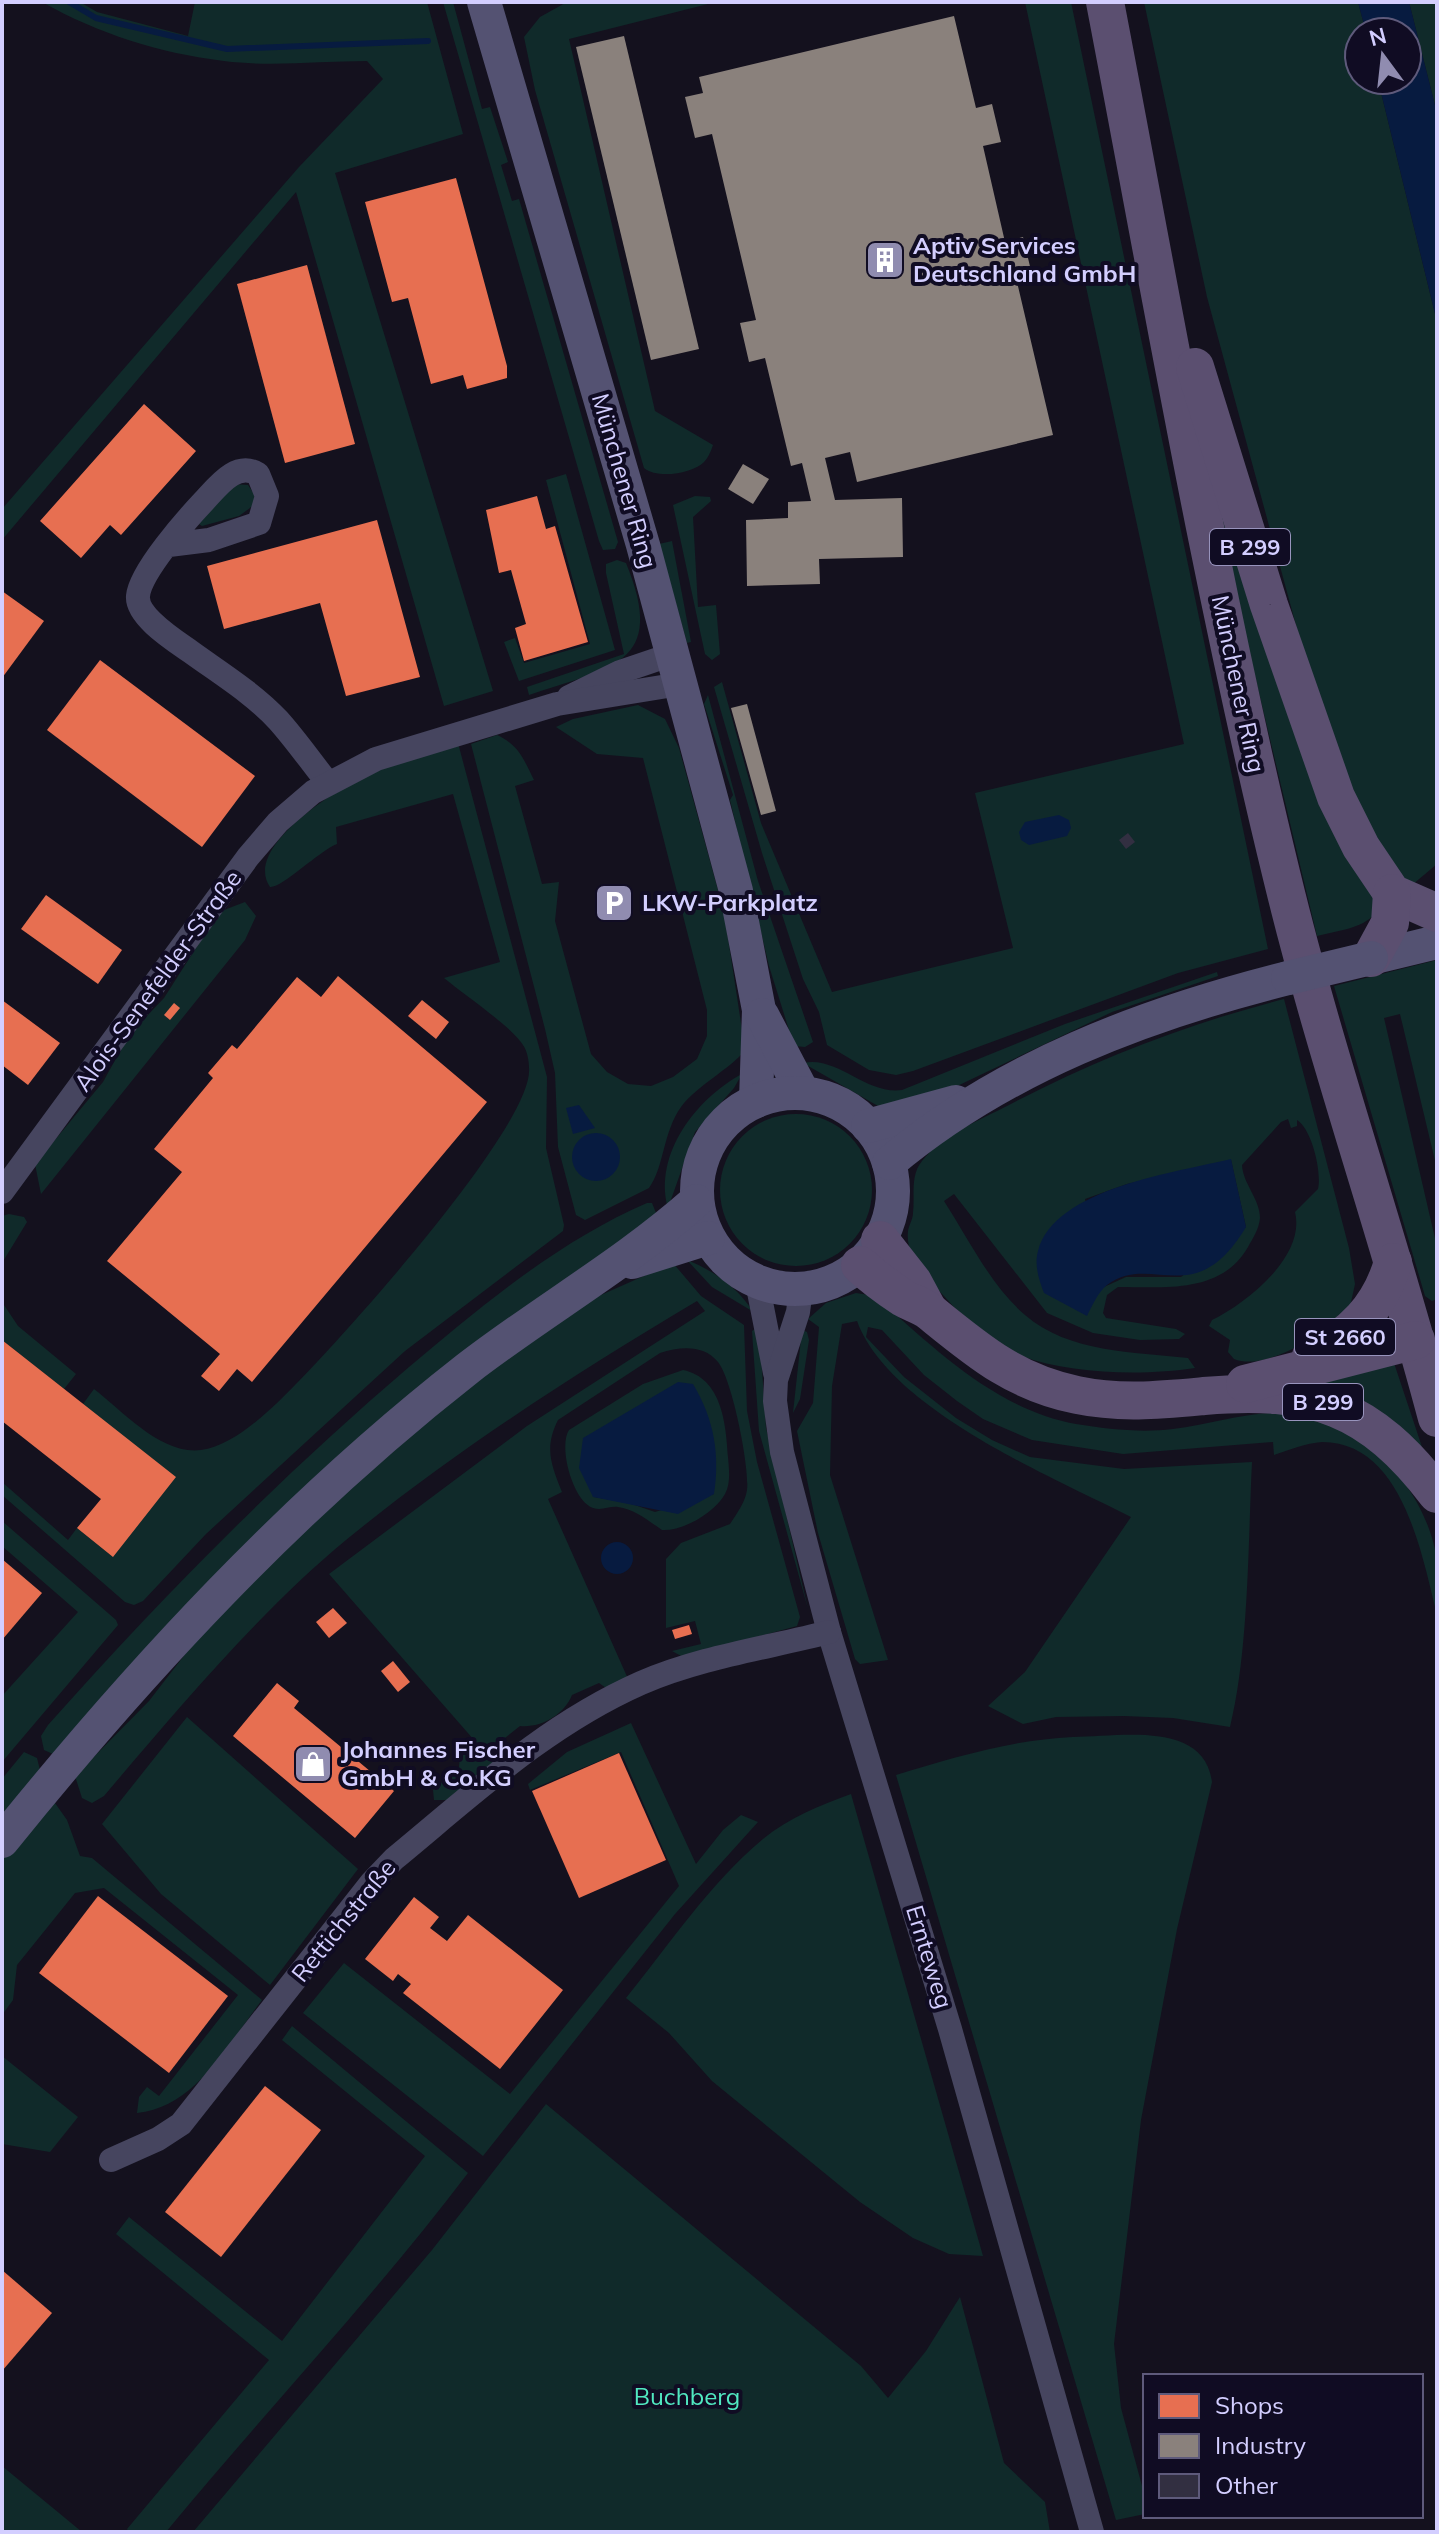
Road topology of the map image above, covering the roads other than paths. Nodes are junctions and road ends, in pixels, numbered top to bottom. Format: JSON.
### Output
{"nodes":[{"id":1,"x":1105,"y":2,"type":"edge"},
{"id":2,"x":495,"y":5,"type":"edge"},
{"id":3,"x":1140,"y":187,"type":"junction"},
{"id":4,"x":169,"y":545,"type":"dead end"},
{"id":5,"x":676,"y":669,"type":"junction"},
{"id":6,"x":328,"y":783,"type":"junction"},
{"id":7,"x":1392,"y":893,"type":"junction"},
{"id":8,"x":1437,"y":913,"type":"edge"},
{"id":9,"x":1437,"y":942,"type":"edge"},
{"id":10,"x":1371,"y":958,"type":"junction"},
{"id":11,"x":759,"y":1010,"type":"junction"},
{"id":12,"x":990,"y":1091,"type":"junction"},
{"id":13,"x":803,"y":1093,"type":"junction"},
{"id":14,"x":756,"y":1101,"type":"junction"},
{"id":15,"x":868,"y":1126,"type":"junction"},
{"id":16,"x":889,"y":1163,"type":"junction"},
{"id":17,"x":2,"y":1192,"type":"edge"},
{"id":18,"x":696,"y":1201,"type":"junction"},
{"id":19,"x":708,"y":1238,"type":"junction"},
{"id":20,"x":870,"y":1252,"type":"junction"},
{"id":21,"x":1393,"y":1262,"type":"junction"},
{"id":22,"x":605,"y":1272,"type":"junction"},
{"id":23,"x":757,"y":1282,"type":"junction"},
{"id":24,"x":801,"y":1289,"type":"junction"},
{"id":25,"x":1416,"y":1340,"type":"junction"},
{"id":26,"x":1265,"y":1379,"type":"junction"},
{"id":27,"x":776,"y":1380,"type":"junction"},
{"id":28,"x":1176,"y":1399,"type":"junction"},
{"id":29,"x":1437,"y":1418,"type":"edge"},
{"id":30,"x":1437,"y":1494,"type":"edge"},
{"id":31,"x":829,"y":1632,"type":"junction"},
{"id":32,"x":2,"y":1841,"type":"edge"},
{"id":33,"x":111,"y":2160,"type":"dead end"},
{"id":34,"x":1092,"y":2532,"type":"edge"}],
"edges":[{"from":1,"to":3,"type":"main road","name":"Münchener Ring","number":"B 299"},
{"from":2,"to":5,"type":"main road","name":"Münchener Ring"},
{"from":3,"to":7,"type":"main road","number":"B 299"},
{"from":3,"to":21,"type":"main road","name":"Münchener Ring","number":"B 299"},
{"from":4,"to":6,"type":"street"},
{"from":5,"to":6,"type":"street","name":"Alois-Senefelder-Straße"},
{"from":5,"to":11,"type":"main road","name":"Münchener Ring"},
{"from":6,"to":17,"type":"street","name":"Alois-Senefelder-Straße"},
{"from":7,"to":8,"type":"main road"},
{"from":7,"to":10,"type":"main road"},
{"from":9,"to":10,"type":"main road"},
{"from":10,"to":12,"type":"main road","bridge":true},
{"from":11,"to":13,"type":"main road","name":"Münchener Ring"},
{"from":11,"to":14,"type":"main road","name":"Münchener Ring"},
{"from":12,"to":15,"type":"main road"},
{"from":12,"to":16,"type":"main road"},
{"from":13,"to":14,"type":"main road"},
{"from":13,"to":15,"type":"main road"},
{"from":14,"to":18,"type":"main road"},
{"from":15,"to":16,"type":"main road"},
{"from":16,"to":20,"type":"main road"},
{"from":18,"to":19,"type":"main road"},
{"from":18,"to":22,"type":"main road"},
{"from":19,"to":22,"type":"main road"},
{"from":19,"to":23,"type":"main road"},
{"from":20,"to":24,"type":"main road"},
{"from":20,"to":28,"type":"main road","number":"St 2660"},
{"from":21,"to":25,"type":"main road","number":"B 299"},
{"from":21,"to":26,"type":"main road","number":"St 2660"},
{"from":22,"to":32,"type":"main road"},
{"from":23,"to":24,"type":"main road"},
{"from":23,"to":27,"type":"street","name":"Ernteweg"},
{"from":24,"to":27,"type":"street","name":"Ernteweg"},
{"from":25,"to":26,"type":"main road","number":"St 2660"},
{"from":25,"to":29,"type":"main road","number":"B 299"},
{"from":26,"to":28,"type":"main road","number":"St 2660"},
{"from":27,"to":31,"type":"street","name":"Ernteweg"},
{"from":28,"to":30,"type":"main road","number":"B 299"},
{"from":31,"to":33,"type":"street","name":"Rettichstraße"},
{"from":31,"to":34,"type":"street","name":"Ernteweg"}]}
